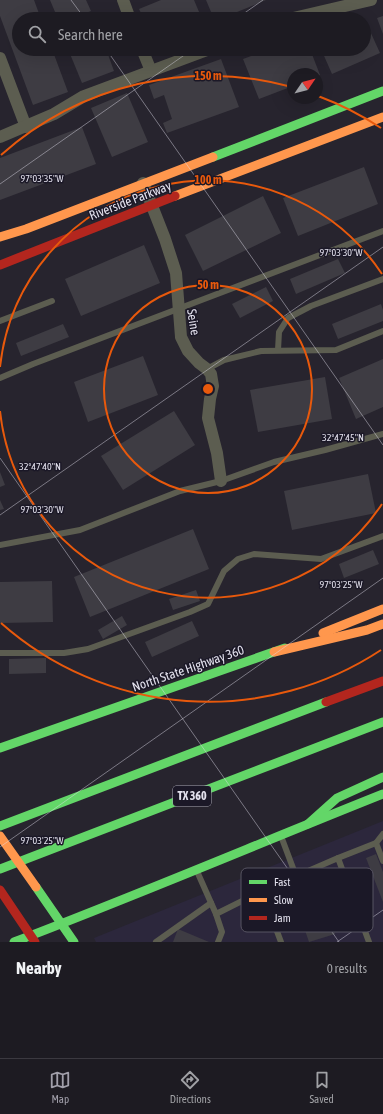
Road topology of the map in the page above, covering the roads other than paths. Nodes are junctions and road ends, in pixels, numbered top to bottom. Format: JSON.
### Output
{"nodes":[{"id":1,"x":123,"y":0,"type":"edge"},
{"id":2,"x":371,"y":0,"type":"edge"},
{"id":3,"x":127,"y":12,"type":"edge"},
{"id":4,"x":319,"y":12,"type":"edge"},
{"id":5,"x":145,"y":56,"type":"edge"},
{"id":6,"x":191,"y":56,"type":"edge"},
{"id":7,"x":0,"y":58,"type":"edge"},
{"id":8,"x":151,"y":71,"type":"junction"},
{"id":9,"x":383,"y":91,"type":"edge"},
{"id":10,"x":383,"y":117,"type":"edge"},
{"id":11,"x":26,"y":127,"type":"junction"},
{"id":12,"x":0,"y":137,"type":"edge"},
{"id":13,"x":143,"y":183,"type":"junction"},
{"id":14,"x":152,"y":205,"type":"junction"},
{"id":15,"x":383,"y":231,"type":"edge"},
{"id":16,"x":0,"y":237,"type":"edge"},
{"id":17,"x":0,"y":265,"type":"edge"},
{"id":18,"x":383,"y":279,"type":"edge"},
{"id":19,"x":52,"y":301,"type":"dead end"},
{"id":20,"x":178,"y":310,"type":"junction"},
{"id":21,"x":0,"y":321,"type":"edge"},
{"id":22,"x":383,"y":331,"type":"edge"},
{"id":23,"x":278,"y":350,"type":"junction"},
{"id":24,"x":207,"y":369,"type":"junction"},
{"id":25,"x":0,"y":378,"type":"edge"},
{"id":26,"x":383,"y":434,"type":"edge"},
{"id":27,"x":221,"y":481,"type":"junction"},
{"id":28,"x":383,"y":536,"type":"edge"},
{"id":29,"x":0,"y":545,"type":"edge"},
{"id":30,"x":383,"y":609,"type":"edge"},
{"id":31,"x":383,"y":624,"type":"edge"},
{"id":32,"x":274,"y":652,"type":"junction"},
{"id":33,"x":0,"y":653,"type":"edge"},
{"id":34,"x":383,"y":681,"type":"edge"},
{"id":35,"x":383,"y":722,"type":"edge"},
{"id":36,"x":0,"y":748,"type":"edge"},
{"id":37,"x":383,"y":777,"type":"edge"},
{"id":38,"x":383,"y":794,"type":"edge"},
{"id":39,"x":308,"y":824,"type":"junction"},
{"id":40,"x":0,"y":826,"type":"edge"},
{"id":41,"x":280,"y":834,"type":"junction"},
{"id":42,"x":383,"y":834,"type":"edge"},
{"id":43,"x":0,"y":836,"type":"edge"},
{"id":44,"x":376,"y":843,"type":"junction"},
{"id":45,"x":338,"y":858,"type":"junction"},
{"id":46,"x":383,"y":861,"type":"edge"},
{"id":47,"x":293,"y":868,"type":"edge"},
{"id":48,"x":315,"y":868,"type":"edge"},
{"id":49,"x":342,"y":868,"type":"edge"},
{"id":50,"x":0,"y":869,"type":"edge"},
{"id":51,"x":196,"y":869,"type":"junction"},
{"id":52,"x":0,"y":890,"type":"edge"},
{"id":53,"x":241,"y":902,"type":"edge"},
{"id":54,"x":211,"y":903,"type":"junction"},
{"id":55,"x":216,"y":914,"type":"junction"},
{"id":56,"x":62,"y":924,"type":"junction"},
{"id":57,"x":277,"y":932,"type":"edge"},
{"id":58,"x":365,"y":932,"type":"edge"},
{"id":59,"x":33,"y":939,"type":"edge"},
{"id":60,"x":14,"y":942,"type":"edge"},
{"id":61,"x":74,"y":942,"type":"edge"},
{"id":62,"x":156,"y":942,"type":"edge"},
{"id":63,"x":218,"y":942,"type":"edge"},
{"id":64,"x":281,"y":942,"type":"edge"},
{"id":65,"x":369,"y":942,"type":"edge"}],
"edges":[{"from":1,"to":3,"type":"street"},
{"from":2,"to":4,"type":"street"},
{"from":5,"to":8,"type":"street"},
{"from":6,"to":8,"type":"street"},
{"from":7,"to":11,"type":"street"},
{"from":8,"to":11,"type":"street"},
{"from":9,"to":13,"type":"main road","name":"Riverside Parkway"},
{"from":10,"to":14,"type":"main road","name":"Riverside Parkway"},
{"from":11,"to":12,"type":"street"},
{"from":13,"to":14,"type":"street","name":"Seine"},
{"from":13,"to":16,"type":"main road","name":"Riverside Parkway"},
{"from":14,"to":17,"type":"main road","name":"Riverside Parkway"},
{"from":14,"to":20,"type":"street","name":"Seine"},
{"from":15,"to":20,"type":"lane"},
{"from":18,"to":23,"type":"lane"},
{"from":19,"to":21,"type":"lane"},
{"from":20,"to":24,"type":"street","name":"Seine"},
{"from":20,"to":25,"type":"lane"},
{"from":22,"to":23,"type":"lane"},
{"from":23,"to":24,"type":"lane"},
{"from":24,"to":27,"type":"street"},
{"from":26,"to":27,"type":"lane"},
{"from":27,"to":29,"type":"lane"},
{"from":28,"to":33,"type":"lane"},
{"from":30,"to":32,"type":"main road","name":"North State Highway 360"},
{"from":31,"to":32,"type":"main road"},
{"from":32,"to":36,"type":"main road","name":"North State Highway 360"},
{"from":34,"to":40,"type":"main road"},
{"from":35,"to":50,"type":"main road","number":"TX 360"},
{"from":37,"to":39,"type":"main road"},
{"from":38,"to":39,"type":"main road"},
{"from":39,"to":41,"type":"main road"},
{"from":41,"to":47,"type":"lane"},
{"from":41,"to":51,"type":"main road"},
{"from":42,"to":44,"type":"lane"},
{"from":43,"to":56,"type":"main road","bridge":true},
{"from":44,"to":45,"type":"lane"},
{"from":44,"to":46,"type":"lane"},
{"from":45,"to":48,"type":"lane"},
{"from":45,"to":49,"type":"lane"},
{"from":51,"to":54,"type":"lane"},
{"from":51,"to":56,"type":"main road"},
{"from":52,"to":59,"type":"main road"},
{"from":53,"to":55,"type":"lane"},
{"from":54,"to":55,"type":"lane"},
{"from":54,"to":62,"type":"lane"},
{"from":55,"to":63,"type":"lane"},
{"from":56,"to":59,"type":"main road"},
{"from":56,"to":61,"type":"main road"},
{"from":57,"to":64,"type":"lane"},
{"from":58,"to":65,"type":"lane"},
{"from":59,"to":60,"type":"main road"}]}
